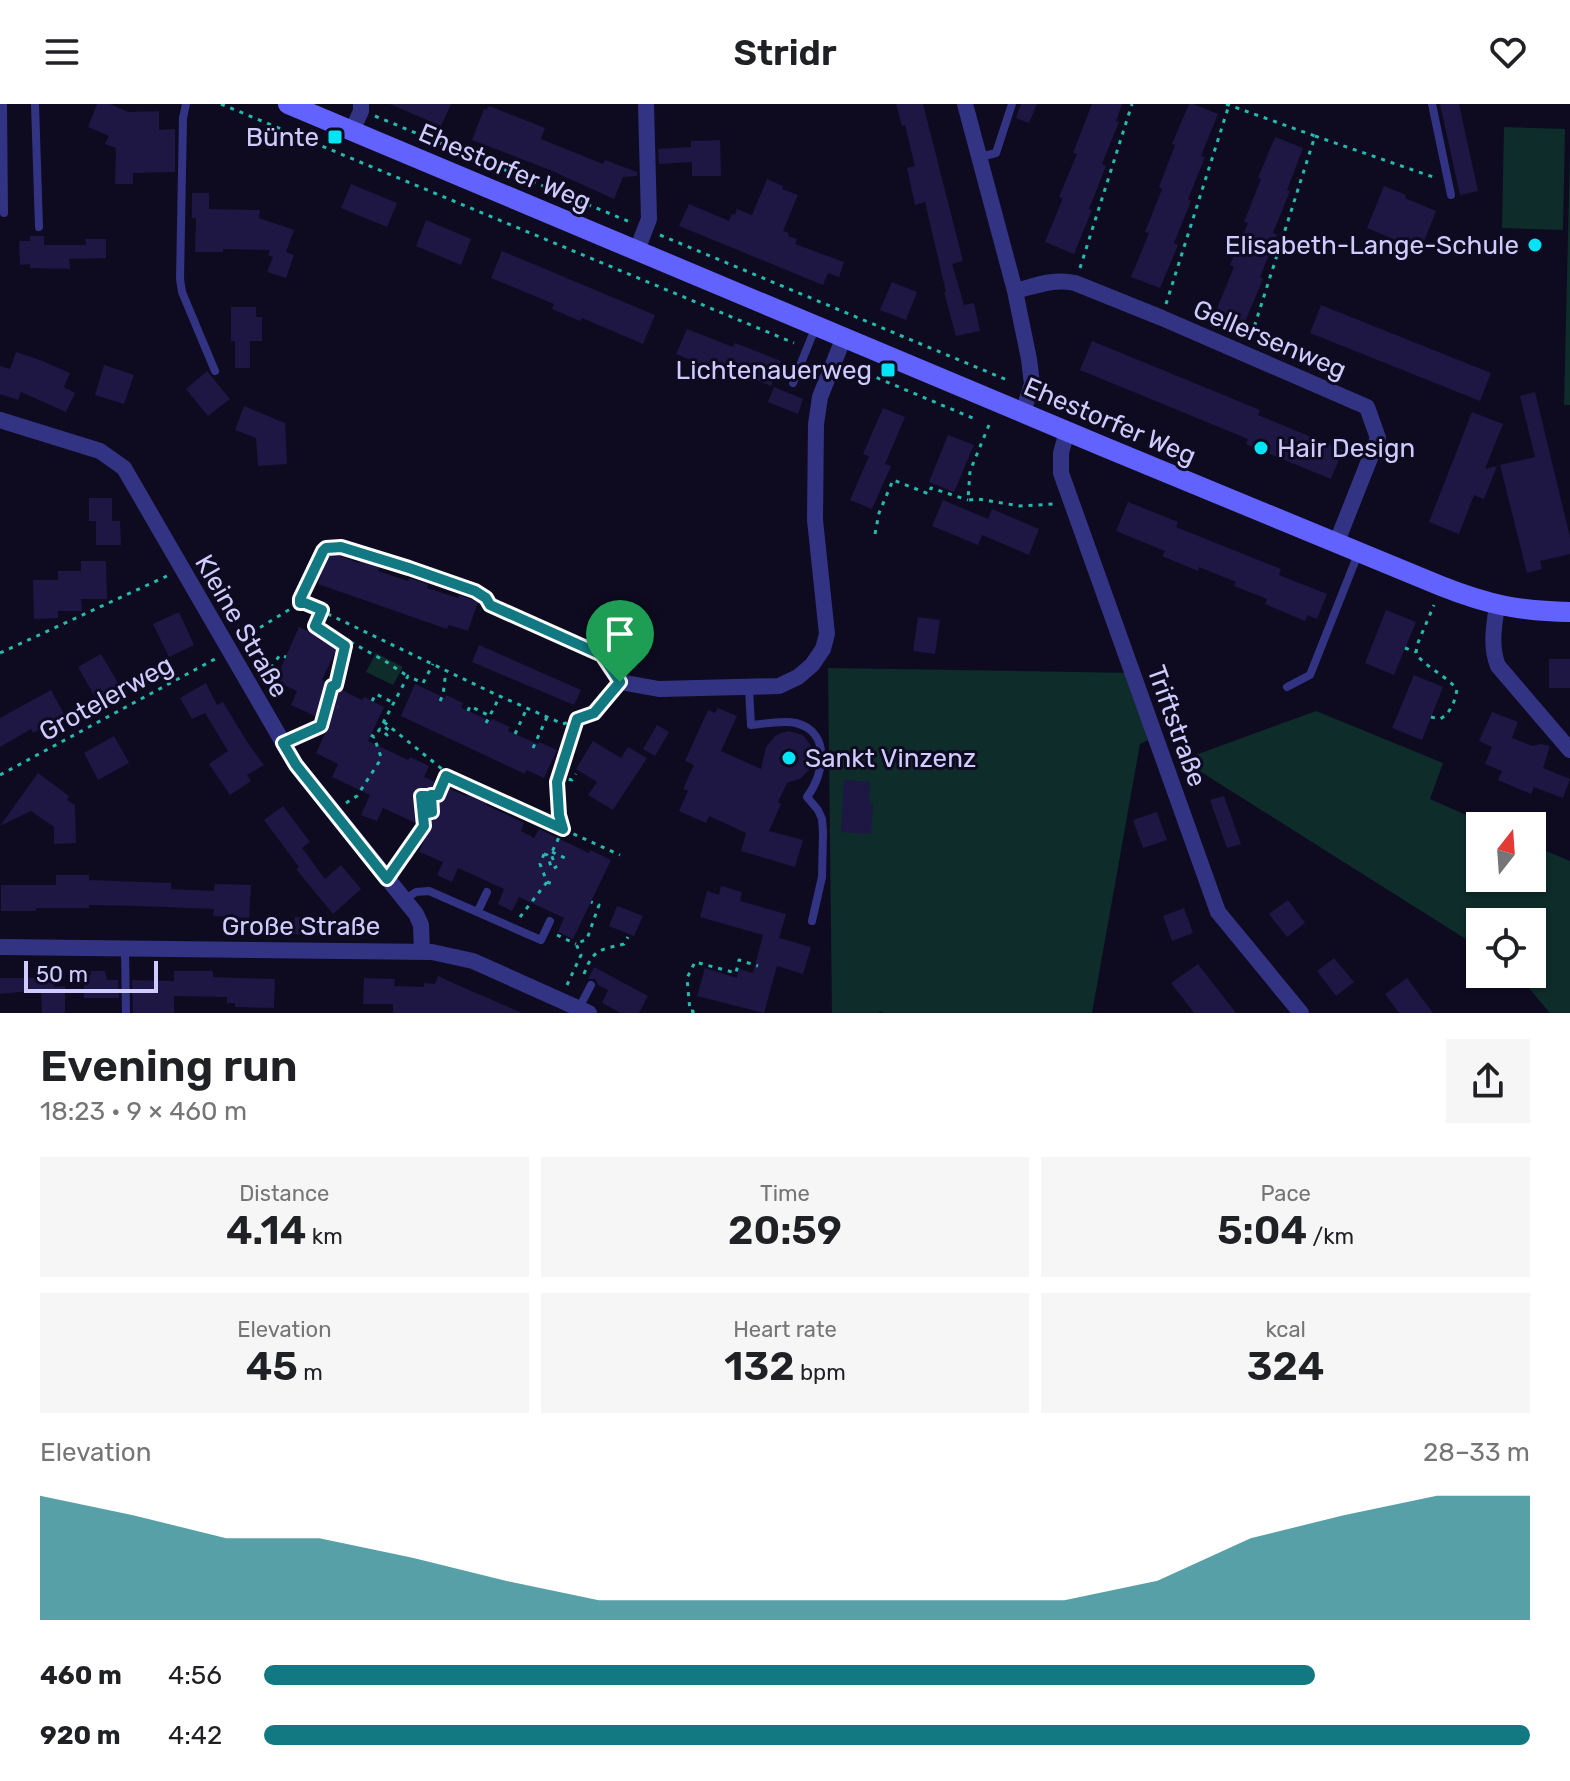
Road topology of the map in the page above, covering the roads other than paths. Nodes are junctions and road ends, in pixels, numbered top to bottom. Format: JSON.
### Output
{"nodes":[{"id":1,"x":3,"y":104,"type":"edge"},
{"id":2,"x":35,"y":104,"type":"edge"},
{"id":3,"x":186,"y":104,"type":"edge"},
{"id":4,"x":288,"y":104,"type":"edge"},
{"id":5,"x":646,"y":104,"type":"edge"},
{"id":6,"x":965,"y":104,"type":"edge"},
{"id":7,"x":1012,"y":104,"type":"edge"},
{"id":8,"x":1432,"y":104,"type":"edge"},
{"id":9,"x":365,"y":109,"type":"edge"},
{"id":10,"x":352,"y":131,"type":"junction"},
{"id":11,"x":979,"y":157,"type":"junction"},
{"id":12,"x":1451,"y":195,"type":"dead end"},
{"id":13,"x":4,"y":213,"type":"dead end"},
{"id":14,"x":39,"y":227,"type":"dead end"},
{"id":15,"x":637,"y":250,"type":"junction"},
{"id":16,"x":1015,"y":291,"type":"junction"},
{"id":17,"x":817,"y":325,"type":"junction"},
{"id":18,"x":844,"y":337,"type":"junction"},
{"id":19,"x":215,"y":371,"type":"dead end"},
{"id":20,"x":793,"y":383,"type":"dead end"},
{"id":21,"x":1023,"y":412,"type":"junction"},
{"id":22,"x":0,"y":420,"type":"edge"},
{"id":23,"x":1067,"y":431,"type":"junction"},
{"id":24,"x":1336,"y":544,"type":"junction"},
{"id":25,"x":1358,"y":553,"type":"junction"},
{"id":26,"x":1497,"y":605,"type":"junction"},
{"id":27,"x":1570,"y":612,"type":"edge"},
{"id":28,"x":620,"y":682,"type":"road end"},
{"id":29,"x":1287,"y":687,"type":"dead end"},
{"id":30,"x":749,"y":688,"type":"junction"},
{"id":31,"x":1570,"y":750,"type":"edge"},
{"id":32,"x":487,"y":892,"type":"dead end"},
{"id":33,"x":404,"y":900,"type":"junction"},
{"id":34,"x":478,"y":911,"type":"junction"},
{"id":35,"x":550,"y":921,"type":"dead end"},
{"id":36,"x":812,"y":921,"type":"dead end"},
{"id":37,"x":0,"y":947,"type":"edge"},
{"id":38,"x":125,"y":949,"type":"junction"},
{"id":39,"x":422,"y":951,"type":"junction"},
{"id":40,"x":590,"y":987,"type":"road end"},
{"id":41,"x":584,"y":1010,"type":"edge"},
{"id":42,"x":126,"y":1013,"type":"edge"},
{"id":43,"x":1301,"y":1013,"type":"edge"}],
"edges":[{"from":1,"to":13,"type":"lane"},
{"from":2,"to":14,"type":"lane"},
{"from":3,"to":19,"type":"lane"},
{"from":4,"to":10,"type":"main road","name":"Ehestorfer Weg"},
{"from":5,"to":15,"type":"street"},
{"from":6,"to":11,"type":"street"},
{"from":7,"to":11,"type":"lane"},
{"from":8,"to":12,"type":"lane"},
{"from":9,"to":10,"type":"street"},
{"from":10,"to":15,"type":"main road","name":"Ehestorfer Weg"},
{"from":11,"to":16,"type":"street"},
{"from":15,"to":17,"type":"main road","name":"Ehestorfer Weg"},
{"from":16,"to":21,"type":"street"},
{"from":16,"to":24,"type":"street","name":"Gellersenweg"},
{"from":17,"to":18,"type":"main road","name":"Ehestorfer Weg"},
{"from":17,"to":20,"type":"lane"},
{"from":18,"to":21,"type":"main road","name":"Ehestorfer Weg"},
{"from":18,"to":30,"type":"street"},
{"from":21,"to":23,"type":"main road","name":"Ehestorfer Weg"},
{"from":22,"to":33,"type":"street","name":"Kleine Straße"},
{"from":23,"to":24,"type":"main road","name":"Ehestorfer Weg"},
{"from":23,"to":43,"type":"street","name":"Triftstraße"},
{"from":24,"to":25,"type":"main road","name":"Ehestorfer Weg"},
{"from":25,"to":26,"type":"main road","name":"Ehestorfer Weg"},
{"from":25,"to":29,"type":"lane"},
{"from":26,"to":27,"type":"main road","name":"Ehestorfer Weg"},
{"from":26,"to":31,"type":"street"},
{"from":28,"to":30,"type":"street"},
{"from":30,"to":36,"type":"lane"},
{"from":32,"to":34,"type":"lane"},
{"from":33,"to":34,"type":"lane"},
{"from":33,"to":39,"type":"street","name":"Kleine Straße"},
{"from":34,"to":35,"type":"lane"},
{"from":37,"to":38,"type":"street","name":"Große Straße"},
{"from":38,"to":39,"type":"street","name":"Große Straße"},
{"from":38,"to":42,"type":"lane"},
{"from":39,"to":41,"type":"street","name":"Große Straße"},
{"from":40,"to":41,"type":"lane"}]}
